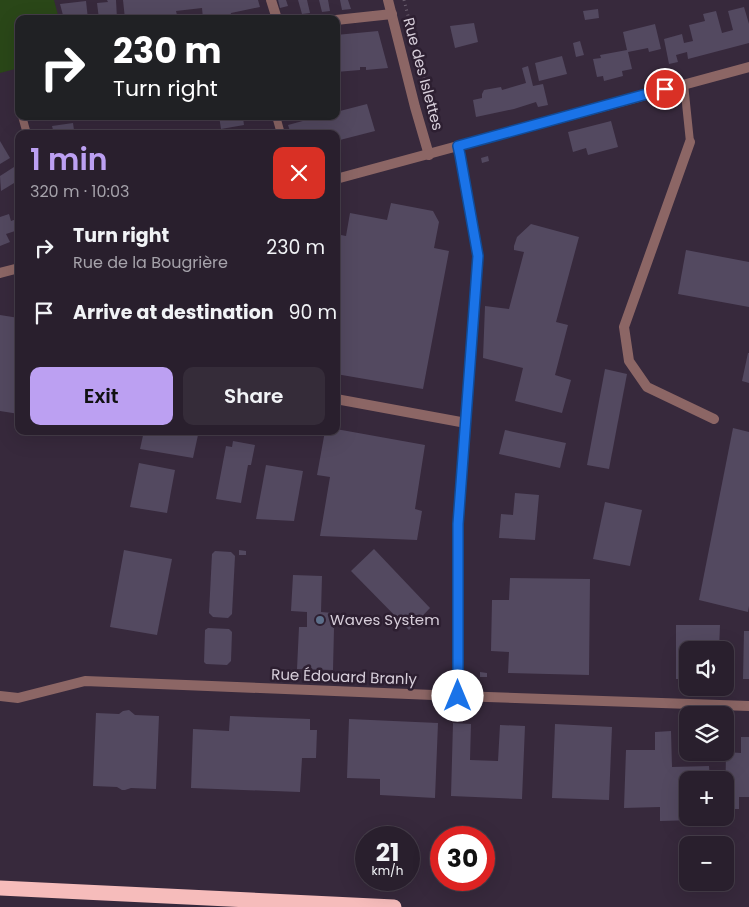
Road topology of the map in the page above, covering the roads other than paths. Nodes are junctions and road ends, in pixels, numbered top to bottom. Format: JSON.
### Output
{"nodes":[{"id":1,"x":271,"y":0,"type":"edge"},
{"id":2,"x":388,"y":0,"type":"edge"},
{"id":3,"x":392,"y":14,"type":"junction"},
{"id":4,"x":276,"y":15,"type":"edge"},
{"id":5,"x":340,"y":20,"type":"edge"},
{"id":6,"x":749,"y":67,"type":"edge"},
{"id":7,"x":684,"y":84,"type":"junction"},
{"id":8,"x":690,"y":142,"type":"joint"},
{"id":9,"x":458,"y":146,"type":"junction"},
{"id":10,"x":429,"y":155,"type":"junction"},
{"id":11,"x":340,"y":178,"type":"edge"},
{"id":12,"x":15,"y":269,"type":"edge"},
{"id":13,"x":0,"y":273,"type":"edge"},
{"id":14,"x":340,"y":400,"type":"edge"},
{"id":15,"x":714,"y":419,"type":"dead end"},
{"id":16,"x":466,"y":423,"type":"junction"},
{"id":17,"x":0,"y":696,"type":"edge"},
{"id":18,"x":458,"y":696,"type":"junction"},
{"id":19,"x":749,"y":706,"type":"edge"},
{"id":20,"x":0,"y":888,"type":"edge"},
{"id":21,"x":394,"y":907,"type":"edge"}],
"edges":[{"from":1,"to":4,"type":"street"},
{"from":2,"to":3,"type":"street","name":"Rue des Islettes"},
{"from":3,"to":5,"type":"street"},
{"from":3,"to":10,"type":"street","name":"Rue des Islettes"},
{"from":6,"to":7,"type":"street"},
{"from":7,"to":8,"type":"lane"},
{"from":7,"to":9,"type":"street"},
{"from":8,"to":15,"type":"street"},
{"from":9,"to":10,"type":"street"},
{"from":9,"to":16,"type":"street"},
{"from":10,"to":11,"type":"street"},
{"from":12,"to":13,"type":"street"},
{"from":14,"to":16,"type":"street"},
{"from":16,"to":18,"type":"street"},
{"from":17,"to":18,"type":"street","name":"Rue Édouard Branly"},
{"from":18,"to":19,"type":"street","name":"Rue Édouard Branly"},
{"from":20,"to":21,"type":"highway"}]}
